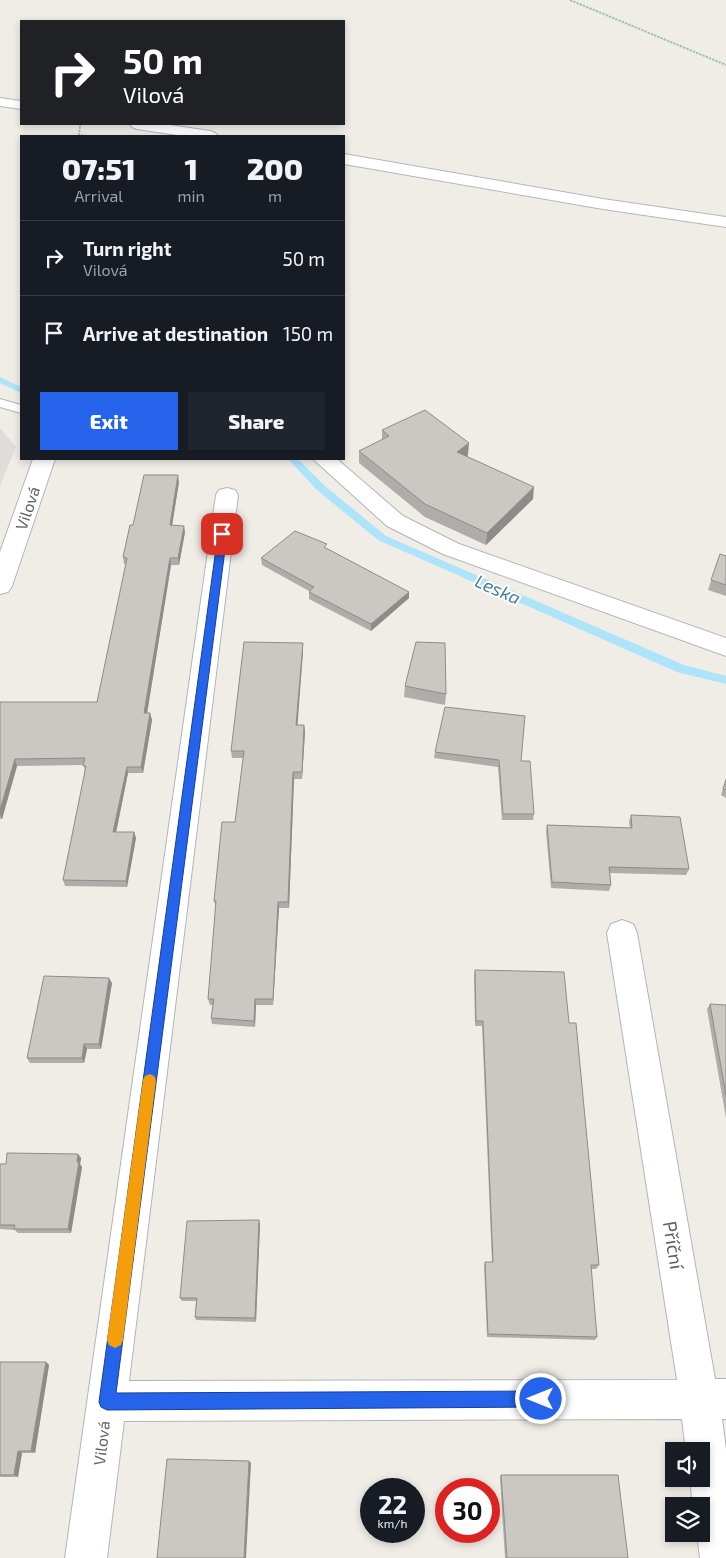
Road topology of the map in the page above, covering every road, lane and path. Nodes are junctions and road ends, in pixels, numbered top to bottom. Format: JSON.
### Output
{"nodes":[{"id":1,"x":570,"y":0,"type":"edge"},
{"id":2,"x":726,"y":65,"type":"edge"},
{"id":3,"x":0,"y":102,"type":"edge"},
{"id":4,"x":20,"y":105,"type":"edge"},
{"id":5,"x":143,"y":125,"type":"edge"},
{"id":6,"x":204,"y":135,"type":"edge"},
{"id":7,"x":345,"y":159,"type":"edge"},
{"id":8,"x":726,"y":222,"type":"edge"},
{"id":9,"x":0,"y":403,"type":"edge"},
{"id":10,"x":20,"y":409,"type":"edge"},
{"id":11,"x":44,"y":460,"type":"edge"},
{"id":12,"x":325,"y":460,"type":"edge"},
{"id":13,"x":228,"y":495,"type":"dead end"},
{"id":14,"x":0,"y":586,"type":"edge"},
{"id":15,"x":726,"y":647,"type":"edge"},
{"id":16,"x":622,"y":933,"type":"dead end"},
{"id":17,"x":712,"y":1399,"type":"edge"},
{"id":18,"x":107,"y":1402,"type":"junction"},
{"id":19,"x":86,"y":1558,"type":"edge"},
{"id":20,"x":721,"y":1558,"type":"edge"}],
"edges":[{"from":1,"to":2,"type":"path"},
{"from":3,"to":4,"type":"street"},
{"from":5,"to":6,"type":"street"},
{"from":7,"to":8,"type":"street"},
{"from":9,"to":10,"type":"lane"},
{"from":11,"to":14,"type":"street","name":"Vilová"},
{"from":12,"to":15,"type":"street"},
{"from":13,"to":18,"type":"street","name":"Vilová"},
{"from":16,"to":17,"type":"street","name":"Příční"},
{"from":17,"to":18,"type":"street"},
{"from":17,"to":20,"type":"street","name":"Příční"},
{"from":18,"to":19,"type":"street","name":"Vilová"}]}
